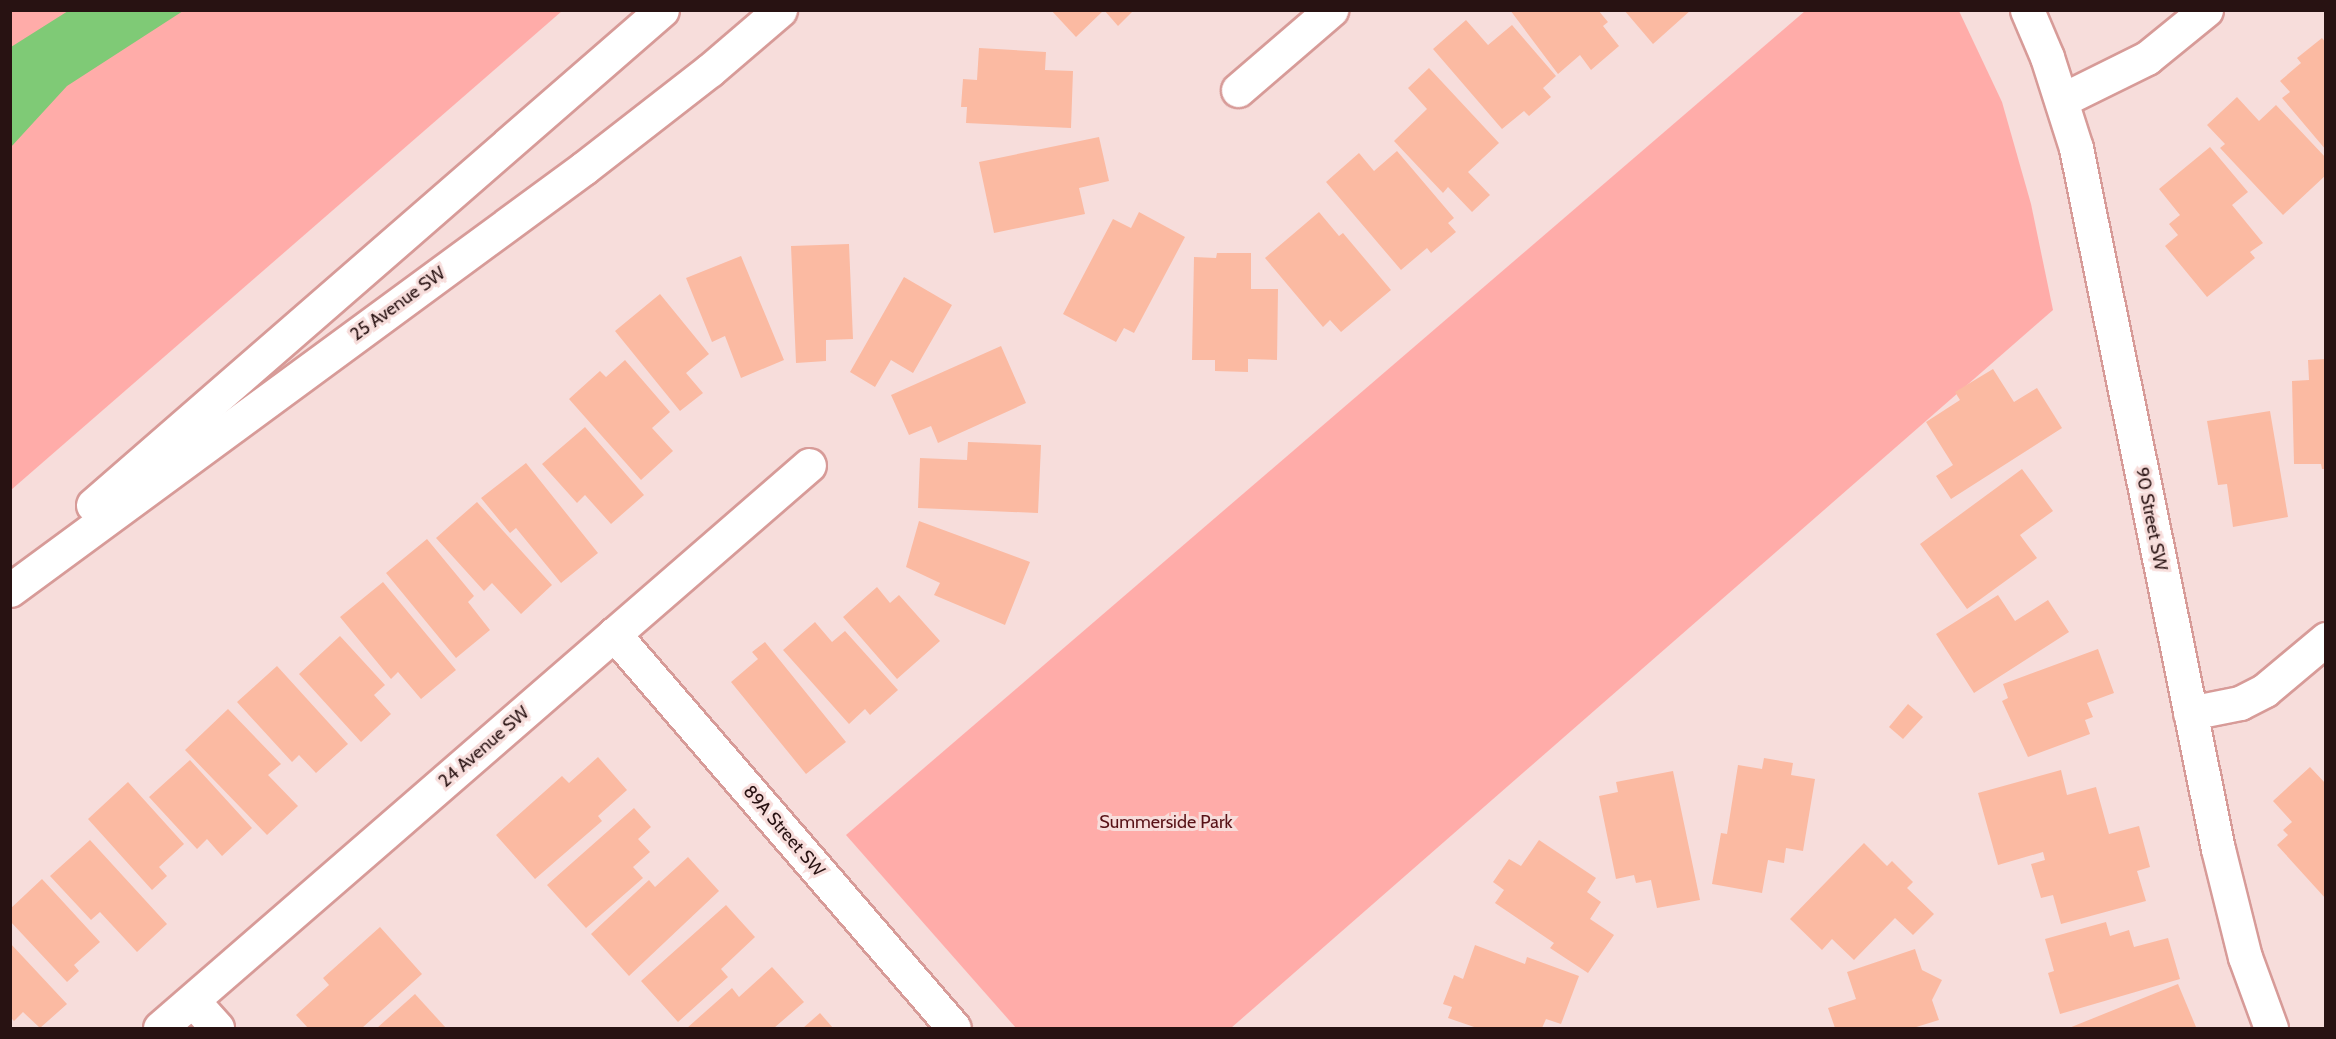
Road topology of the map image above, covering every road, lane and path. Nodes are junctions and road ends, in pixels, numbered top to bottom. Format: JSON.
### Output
{"nodes":[{"id":1,"x":662,"y":10,"type":"edge"},
{"id":2,"x":780,"y":10,"type":"edge"},
{"id":3,"x":1330,"y":10,"type":"edge"},
{"id":4,"x":2027,"y":10,"type":"edge"},
{"id":5,"x":2206,"y":10,"type":"edge"},
{"id":6,"x":1238,"y":90,"type":"dead end"},
{"id":7,"x":2062,"y":100,"type":"junction"},
{"id":8,"x":809,"y":465,"type":"dead end"},
{"id":9,"x":10,"y":576,"type":"edge"},
{"id":10,"x":10,"y":590,"type":"edge"},
{"id":11,"x":614,"y":634,"type":"junction"},
{"id":12,"x":2325,"y":639,"type":"edge"},
{"id":13,"x":2190,"y":713,"type":"junction"},
{"id":14,"x":193,"y":1001,"type":"junction"},
{"id":15,"x":160,"y":1029,"type":"edge"},
{"id":16,"x":217,"y":1029,"type":"edge"},
{"id":17,"x":954,"y":1029,"type":"edge"},
{"id":18,"x":2271,"y":1029,"type":"edge"}],
"edges":[{"from":1,"to":9,"type":"street"},
{"from":2,"to":10,"type":"street","name":"25 Avenue SW"},
{"from":3,"to":6,"type":"street"},
{"from":4,"to":7,"type":"street","name":"90 Street SW"},
{"from":5,"to":7,"type":"street"},
{"from":7,"to":13,"type":"street","name":"90 Street SW"},
{"from":8,"to":11,"type":"street","name":"24 Avenue SW"},
{"from":11,"to":14,"type":"street","name":"24 Avenue SW"},
{"from":11,"to":17,"type":"street","name":"89A Street SW"},
{"from":12,"to":13,"type":"street"},
{"from":13,"to":18,"type":"street","name":"90 Street SW"},
{"from":14,"to":15,"type":"street","name":"24 Avenue SW"},
{"from":14,"to":16,"type":"street"}]}
